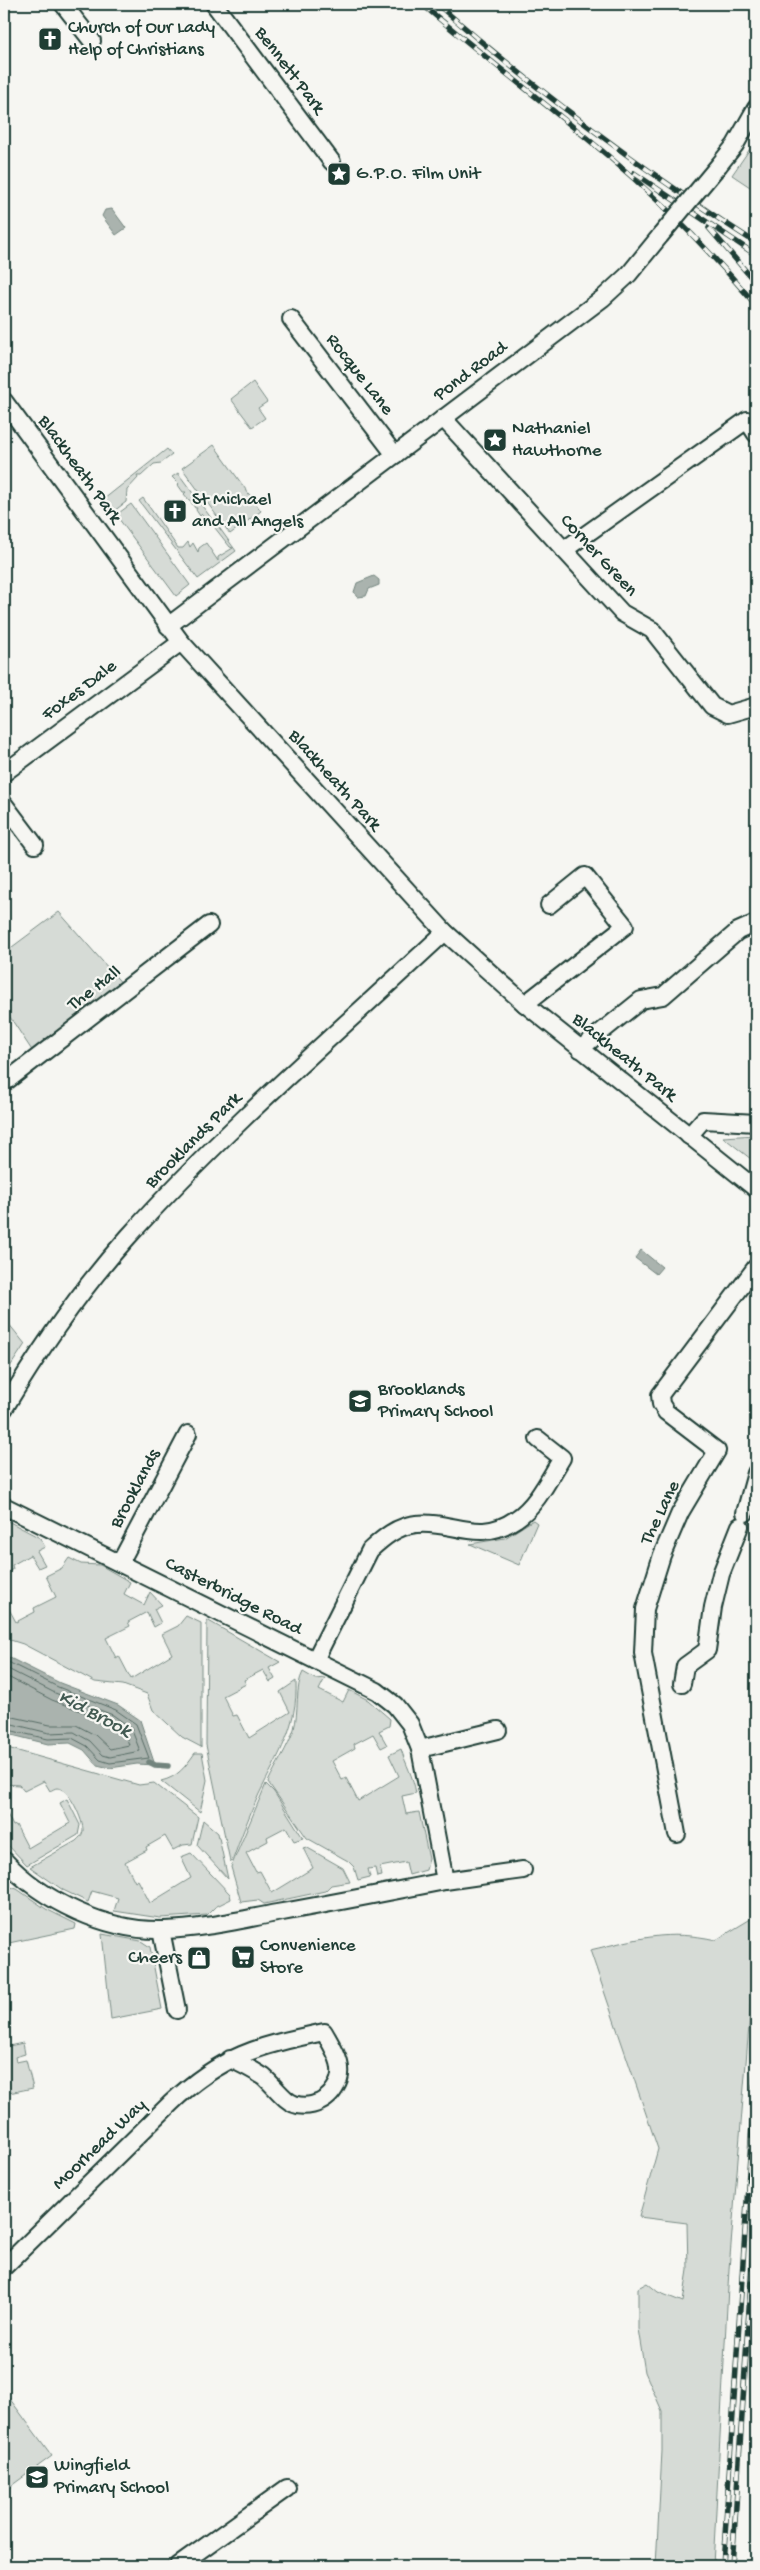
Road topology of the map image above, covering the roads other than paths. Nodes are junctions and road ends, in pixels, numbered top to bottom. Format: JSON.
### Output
{"nodes":[{"id":1,"x":63,"y":4,"type":"edge"},
{"id":2,"x":214,"y":4,"type":"edge"},
{"id":3,"x":92,"y":41,"type":"dead end"},
{"id":4,"x":756,"y":108,"type":"edge"},
{"id":5,"x":332,"y":162,"type":"dead end"},
{"id":6,"x":291,"y":320,"type":"dead end"},
{"id":7,"x":4,"y":401,"type":"edge"},
{"id":8,"x":443,"y":418,"type":"junction"},
{"id":9,"x":756,"y":434,"type":"edge"},
{"id":10,"x":395,"y":455,"type":"junction"},
{"id":11,"x":564,"y":550,"type":"junction"},
{"id":12,"x":168,"y":626,"type":"junction"},
{"id":13,"x":181,"y":642,"type":"junction"},
{"id":14,"x":756,"y":706,"type":"edge"},
{"id":15,"x":4,"y":773,"type":"edge"},
{"id":16,"x":4,"y":804,"type":"edge"},
{"id":17,"x":35,"y":845,"type":"dead end"},
{"id":18,"x":549,"y":906,"type":"dead end"},
{"id":19,"x":756,"y":923,"type":"edge"},
{"id":20,"x":209,"y":925,"type":"dead end"},
{"id":21,"x":445,"y":932,"type":"junction"},
{"id":22,"x":525,"y":1004,"type":"junction"},
{"id":23,"x":580,"y":1049,"type":"junction"},
{"id":24,"x":4,"y":1084,"type":"edge"},
{"id":25,"x":756,"y":1123,"type":"edge"},
{"id":26,"x":689,"y":1136,"type":"junction"},
{"id":27,"x":756,"y":1189,"type":"edge"},
{"id":28,"x":756,"y":1267,"type":"edge"},
{"id":29,"x":4,"y":1408,"type":"edge"},
{"id":30,"x":188,"y":1434,"type":"dead end"},
{"id":31,"x":538,"y":1439,"type":"dead end"},
{"id":32,"x":756,"y":1473,"type":"edge"},
{"id":33,"x":4,"y":1506,"type":"edge"},
{"id":34,"x":120,"y":1563,"type":"junction"},
{"id":35,"x":314,"y":1660,"type":"junction"},
{"id":36,"x":682,"y":1684,"type":"dead end"},
{"id":37,"x":498,"y":1730,"type":"dead end"},
{"id":38,"x":420,"y":1749,"type":"junction"},
{"id":39,"x":678,"y":1834,"type":"dead end"},
{"id":40,"x":4,"y":1862,"type":"edge"},
{"id":41,"x":524,"y":1870,"type":"dead end"},
{"id":42,"x":445,"y":1881,"type":"junction"},
{"id":43,"x":161,"y":1930,"type":"junction"},
{"id":44,"x":177,"y":2010,"type":"dead end"},
{"id":45,"x":230,"y":2059,"type":"junction"},
{"id":46,"x":4,"y":2267,"type":"edge"},
{"id":47,"x":287,"y":2488,"type":"dead end"},
{"id":48,"x":178,"y":2566,"type":"edge"}],
"edges":[{"from":1,"to":3,"type":"street"},
{"from":2,"to":5,"type":"street","name":"Bennett Park"},
{"from":4,"to":8,"type":"street","name":"Pond Road","bridge":true},
{"from":6,"to":10,"type":"street","name":"Rocque Lane"},
{"from":7,"to":12,"type":"street","name":"Blackheath Park"},
{"from":8,"to":10,"type":"street","name":"Pond Road"},
{"from":8,"to":11,"type":"street","name":"Corner Green"},
{"from":9,"to":11,"type":"street"},
{"from":10,"to":12,"type":"street","name":"Pond Road"},
{"from":11,"to":14,"type":"street","name":"Corner Green"},
{"from":12,"to":13,"type":"street","name":"Blackheath Park"},
{"from":13,"to":15,"type":"street","name":"Foxes Dale"},
{"from":13,"to":21,"type":"street","name":"Blackheath Park"},
{"from":16,"to":17,"type":"street"},
{"from":18,"to":22,"type":"street"},
{"from":19,"to":23,"type":"street"},
{"from":20,"to":24,"type":"street","name":"The Hall"},
{"from":21,"to":22,"type":"street","name":"Blackheath Park"},
{"from":21,"to":29,"type":"street","name":"Brooklands Park"},
{"from":22,"to":23,"type":"street","name":"Blackheath Park"},
{"from":23,"to":26,"type":"street","name":"Blackheath Park"},
{"from":25,"to":26,"type":"street"},
{"from":26,"to":27,"type":"street","name":"Blackheath Park"},
{"from":28,"to":39,"type":"street","name":"The Lane"},
{"from":30,"to":34,"type":"street","name":"Brooklands"},
{"from":31,"to":35,"type":"street"},
{"from":32,"to":36,"type":"street"},
{"from":33,"to":34,"type":"street","name":"Casterbridge Road"},
{"from":34,"to":35,"type":"street","name":"Casterbridge Road"},
{"from":35,"to":38,"type":"street","name":"Casterbridge Road"},
{"from":37,"to":38,"type":"street"},
{"from":38,"to":42,"type":"street","name":"Casterbridge Road"},
{"from":40,"to":43,"type":"street"},
{"from":41,"to":42,"type":"street"},
{"from":42,"to":43,"type":"street"},
{"from":43,"to":44,"type":"street"},
{"from":45,"to":45,"type":"street","name":"Moorhead Way"},
{"from":45,"to":46,"type":"street","name":"Moorhead Way"},
{"from":47,"to":48,"type":"street"}]}
